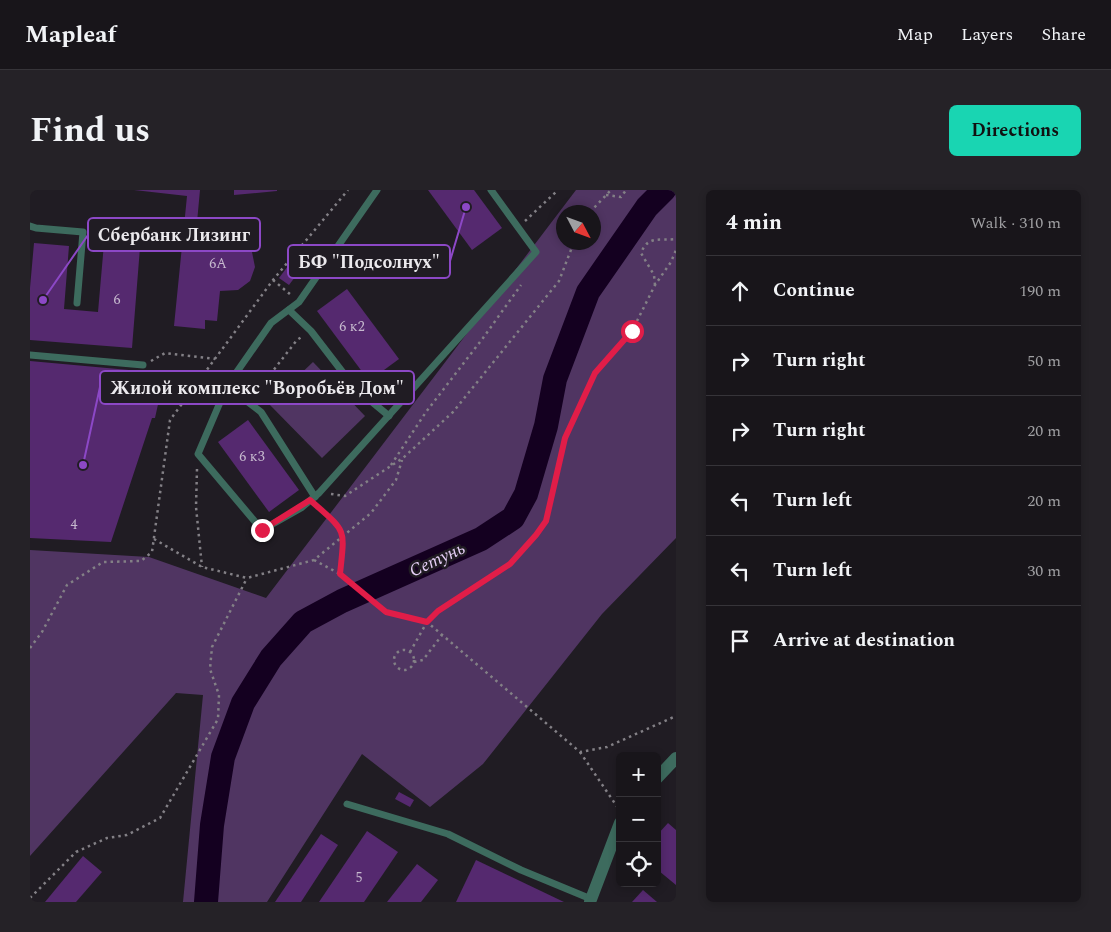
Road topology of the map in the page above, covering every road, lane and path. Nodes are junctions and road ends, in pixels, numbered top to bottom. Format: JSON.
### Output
{"nodes":[{"id":1,"x":348,"y":190,"type":"edge"},
{"id":2,"x":377,"y":190,"type":"edge"},
{"id":3,"x":491,"y":190,"type":"edge"},
{"id":4,"x":558,"y":190,"type":"edge"},
{"id":5,"x":611,"y":190,"type":"edge"},
{"id":6,"x":626,"y":190,"type":"edge"},
{"id":7,"x":606,"y":195,"type":"junction"},
{"id":8,"x":597,"y":205,"type":"edge"},
{"id":9,"x":30,"y":226,"type":"edge"},
{"id":10,"x":518,"y":227,"type":"junction"},
{"id":11,"x":676,"y":239,"type":"edge"},
{"id":12,"x":571,"y":250,"type":"edge"},
{"id":13,"x":676,"y":250,"type":"edge"},
{"id":14,"x":524,"y":265,"type":"junction"},
{"id":15,"x":273,"y":280,"type":"junction"},
{"id":16,"x":655,"y":285,"type":"junction"},
{"id":17,"x":300,"y":302,"type":"junction"},
{"id":18,"x":77,"y":303,"type":"dead end"},
{"id":19,"x":289,"y":310,"type":"junction"},
{"id":20,"x":311,"y":331,"type":"junction"},
{"id":21,"x":30,"y":355,"type":"edge"},
{"id":22,"x":215,"y":359,"type":"junction"},
{"id":23,"x":143,"y":365,"type":"joint"},
{"id":24,"x":227,"y":386,"type":"junction"},
{"id":25,"x":248,"y":402,"type":"junction"},
{"id":26,"x":388,"y":416,"type":"junction"},
{"id":27,"x":198,"y":454,"type":"junction"},
{"id":28,"x":403,"y":458,"type":"junction"},
{"id":29,"x":390,"y":466,"type":"junction"},
{"id":30,"x":315,"y":497,"type":"junction"},
{"id":31,"x":344,"y":536,"type":"junction"},
{"id":32,"x":154,"y":539,"type":"junction"},
{"id":33,"x":314,"y":560,"type":"junction"},
{"id":34,"x":202,"y":567,"type":"junction"},
{"id":35,"x":340,"y":574,"type":"junction"},
{"id":36,"x":247,"y":578,"type":"junction"},
{"id":37,"x":427,"y":622,"type":"junction"},
{"id":38,"x":442,"y":635,"type":"junction"},
{"id":39,"x":30,"y":648,"type":"edge"},
{"id":40,"x":410,"y":652,"type":"junction"},
{"id":41,"x":414,"y":662,"type":"junction"},
{"id":42,"x":676,"y":716,"type":"edge"},
{"id":43,"x":580,"y":752,"type":"junction"},
{"id":44,"x":676,"y":758,"type":"edge"},
{"id":45,"x":661,"y":774,"type":"edge"},
{"id":46,"x":347,"y":804,"type":"dead end"},
{"id":47,"x":616,"y":806,"type":"edge"},
{"id":48,"x":616,"y":834,"type":"edge"},
{"id":49,"x":30,"y":898,"type":"edge"},
{"id":50,"x":591,"y":901,"type":"edge"}],
"edges":[{"from":1,"to":15,"type":"path"},
{"from":2,"to":17,"type":"lane"},
{"from":3,"to":10,"type":"lane"},
{"from":4,"to":10,"type":"path"},
{"from":5,"to":7,"type":"path"},
{"from":6,"to":7,"type":"path"},
{"from":7,"to":8,"type":"path"},
{"from":9,"to":18,"type":"lane"},
{"from":10,"to":14,"type":"lane"},
{"from":11,"to":16,"type":"path"},
{"from":12,"to":28,"type":"path"},
{"from":13,"to":16,"type":"path"},
{"from":14,"to":26,"type":"lane"},
{"from":14,"to":29,"type":"path"},
{"from":15,"to":17,"type":"path"},
{"from":15,"to":22,"type":"path"},
{"from":16,"to":37,"type":"path"},
{"from":17,"to":19,"type":"lane"},
{"from":19,"to":20,"type":"lane"},
{"from":19,"to":24,"type":"lane"},
{"from":20,"to":25,"type":"path"},
{"from":20,"to":26,"type":"lane"},
{"from":21,"to":23,"type":"lane"},
{"from":22,"to":23,"type":"path"},
{"from":22,"to":32,"type":"path"},
{"from":24,"to":25,"type":"lane"},
{"from":24,"to":27,"type":"lane"},
{"from":25,"to":30,"type":"lane"},
{"from":26,"to":30,"type":"lane"},
{"from":27,"to":30,"type":"lane"},
{"from":27,"to":34,"type":"path"},
{"from":28,"to":29,"type":"path"},
{"from":28,"to":31,"type":"path"},
{"from":29,"to":30,"type":"path"},
{"from":30,"to":31,"type":"path"},
{"from":31,"to":33,"type":"path"},
{"from":31,"to":35,"type":"path"},
{"from":32,"to":34,"type":"path"},
{"from":32,"to":39,"type":"path"},
{"from":33,"to":35,"type":"path"},
{"from":33,"to":36,"type":"path"},
{"from":34,"to":36,"type":"path"},
{"from":35,"to":37,"type":"path"},
{"from":36,"to":49,"type":"path"},
{"from":37,"to":38,"type":"path"},
{"from":37,"to":40,"type":"path"},
{"from":38,"to":41,"type":"path"},
{"from":38,"to":43,"type":"path"},
{"from":40,"to":41,"type":"path"},
{"from":40,"to":41,"type":"path"},
{"from":42,"to":43,"type":"path"},
{"from":43,"to":47,"type":"path"},
{"from":44,"to":45,"type":"street"},
{"from":46,"to":50,"type":"lane"},
{"from":48,"to":50,"type":"street"}]}
